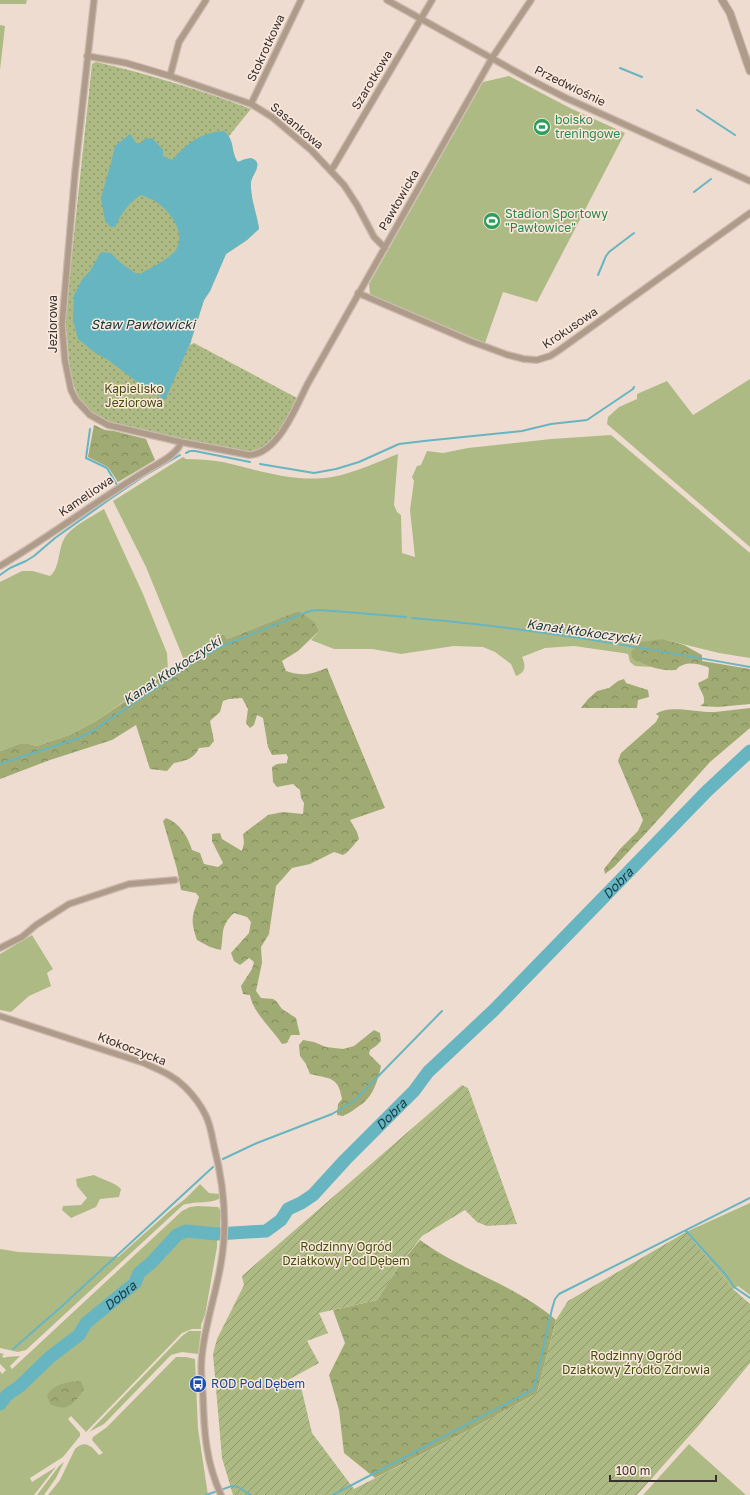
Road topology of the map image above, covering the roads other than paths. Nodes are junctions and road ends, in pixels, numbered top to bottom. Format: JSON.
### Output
{"nodes":[{"id":1,"x":94,"y":0,"type":"edge"},
{"id":2,"x":206,"y":0,"type":"edge"},
{"id":3,"x":301,"y":0,"type":"edge"},
{"id":4,"x":387,"y":0,"type":"edge"},
{"id":5,"x":432,"y":0,"type":"edge"},
{"id":6,"x":531,"y":0,"type":"edge"},
{"id":7,"x":722,"y":0,"type":"edge"},
{"id":8,"x":421,"y":19,"type":"junction"},
{"id":9,"x":87,"y":56,"type":"junction"},
{"id":10,"x":492,"y":58,"type":"junction"},
{"id":11,"x":750,"y":71,"type":"edge"},
{"id":12,"x":170,"y":76,"type":"junction"},
{"id":13,"x":251,"y":104,"type":"junction"},
{"id":14,"x":331,"y":170,"type":"junction"},
{"id":15,"x":750,"y":181,"type":"edge"},
{"id":16,"x":750,"y":213,"type":"edge"},
{"id":17,"x":384,"y":248,"type":"junction"},
{"id":18,"x":358,"y":293,"type":"junction"},
{"id":19,"x":292,"y":415,"type":"joint"},
{"id":20,"x":181,"y":442,"type":"junction"},
{"id":21,"x":0,"y":566,"type":"edge"},
{"id":22,"x":175,"y":880,"type":"dead end"},
{"id":23,"x":0,"y":948,"type":"edge"},
{"id":24,"x":0,"y":1016,"type":"edge"},
{"id":25,"x":221,"y":1495,"type":"edge"}],
"edges":[{"from":1,"to":9,"type":"street","name":"Jeziorowa"},
{"from":2,"to":12,"type":"street"},
{"from":3,"to":13,"type":"street","name":"Stokrotkowa"},
{"from":4,"to":8,"type":"street","name":"Przedwiośnie"},
{"from":5,"to":8,"type":"street","name":"Szarotkowa"},
{"from":6,"to":10,"type":"street","name":"Pawłowicka"},
{"from":7,"to":11,"type":"street"},
{"from":8,"to":10,"type":"street","name":"Przedwiośnie"},
{"from":8,"to":14,"type":"street","name":"Szarotkowa"},
{"from":9,"to":12,"type":"street","name":"Sasankowa"},
{"from":9,"to":20,"type":"street","name":"Jeziorowa"},
{"from":10,"to":15,"type":"street","name":"Przedwiośnie"},
{"from":10,"to":17,"type":"street","name":"Pawłowicka"},
{"from":12,"to":13,"type":"street","name":"Sasankowa"},
{"from":13,"to":14,"type":"street","name":"Sasankowa"},
{"from":14,"to":17,"type":"street","name":"Sasankowa"},
{"from":16,"to":18,"type":"street","name":"Krokusowa"},
{"from":17,"to":18,"type":"street","name":"Pawłowicka"},
{"from":18,"to":19,"type":"street","name":"Pawłowicka"},
{"from":19,"to":20,"type":"street","name":"Jeziorowa"},
{"from":20,"to":21,"type":"street","name":"Kameliowa"},
{"from":22,"to":23,"type":"street"},
{"from":24,"to":25,"type":"street","name":"Kłokoczycka"}]}
